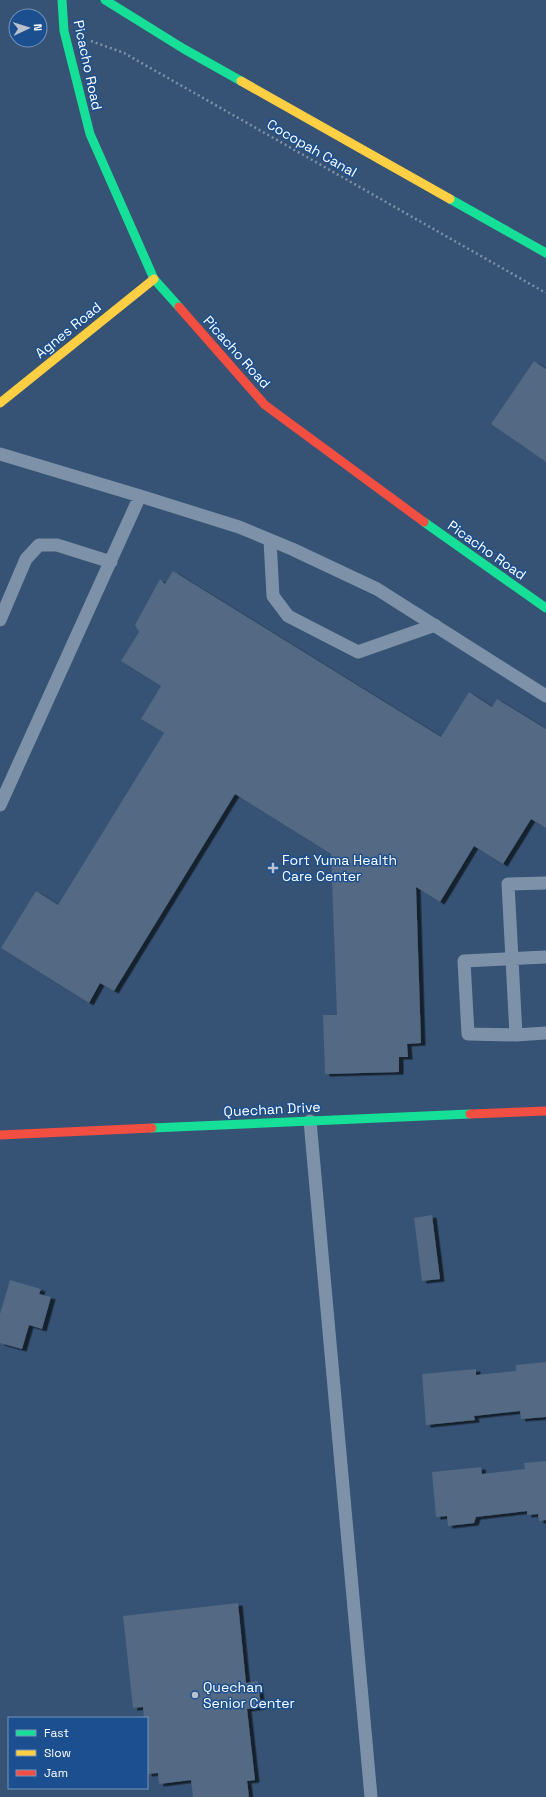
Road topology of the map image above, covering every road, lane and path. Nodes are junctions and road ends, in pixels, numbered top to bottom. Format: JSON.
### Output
{"nodes":[{"id":1,"x":62,"y":0,"type":"edge"},
{"id":2,"x":105,"y":0,"type":"edge"},
{"id":3,"x":64,"y":31,"type":"junction"},
{"id":4,"x":546,"y":253,"type":"edge"},
{"id":5,"x":154,"y":279,"type":"junction"},
{"id":6,"x":546,"y":293,"type":"edge"},
{"id":7,"x":0,"y":403,"type":"edge"},
{"id":8,"x":0,"y":454,"type":"edge"},
{"id":9,"x":140,"y":496,"type":"junction"},
{"id":10,"x":270,"y":540,"type":"junction"},
{"id":11,"x":110,"y":562,"type":"junction"},
{"id":12,"x":546,"y":608,"type":"edge"},
{"id":13,"x":0,"y":620,"type":"edge"},
{"id":14,"x":435,"y":625,"type":"junction"},
{"id":15,"x":546,"y":696,"type":"edge"},
{"id":16,"x":0,"y":805,"type":"edge"},
{"id":17,"x":546,"y":883,"type":"edge"},
{"id":18,"x":546,"y":957,"type":"edge"},
{"id":19,"x":512,"y":959,"type":"junction"},
{"id":20,"x":546,"y":1034,"type":"edge"},
{"id":21,"x":516,"y":1035,"type":"junction"},
{"id":22,"x":546,"y":1111,"type":"edge"},
{"id":23,"x":310,"y":1121,"type":"junction"},
{"id":24,"x":0,"y":1135,"type":"edge"},
{"id":25,"x":371,"y":1797,"type":"edge"}],
"edges":[{"from":1,"to":3,"type":"street","name":"Picacho Road"},
{"from":2,"to":4,"type":"street"},
{"from":3,"to":5,"type":"street","name":"Picacho Road"},
{"from":3,"to":6,"type":"path","name":"Cocopah Canal"},
{"from":5,"to":7,"type":"street","name":"Agnes Road"},
{"from":5,"to":12,"type":"street","name":"Picacho Road"},
{"from":8,"to":9,"type":"lane"},
{"from":9,"to":10,"type":"lane"},
{"from":9,"to":11,"type":"lane"},
{"from":10,"to":14,"type":"lane"},
{"from":10,"to":14,"type":"lane"},
{"from":11,"to":13,"type":"lane"},
{"from":11,"to":16,"type":"lane"},
{"from":14,"to":15,"type":"lane"},
{"from":17,"to":19,"type":"lane"},
{"from":18,"to":19,"type":"lane"},
{"from":19,"to":21,"type":"lane"},
{"from":19,"to":21,"type":"lane"},
{"from":20,"to":21,"type":"lane"},
{"from":22,"to":23,"type":"street","name":"Quechan Drive"},
{"from":23,"to":24,"type":"street","name":"Quechan Drive"},
{"from":23,"to":25,"type":"lane"}]}
